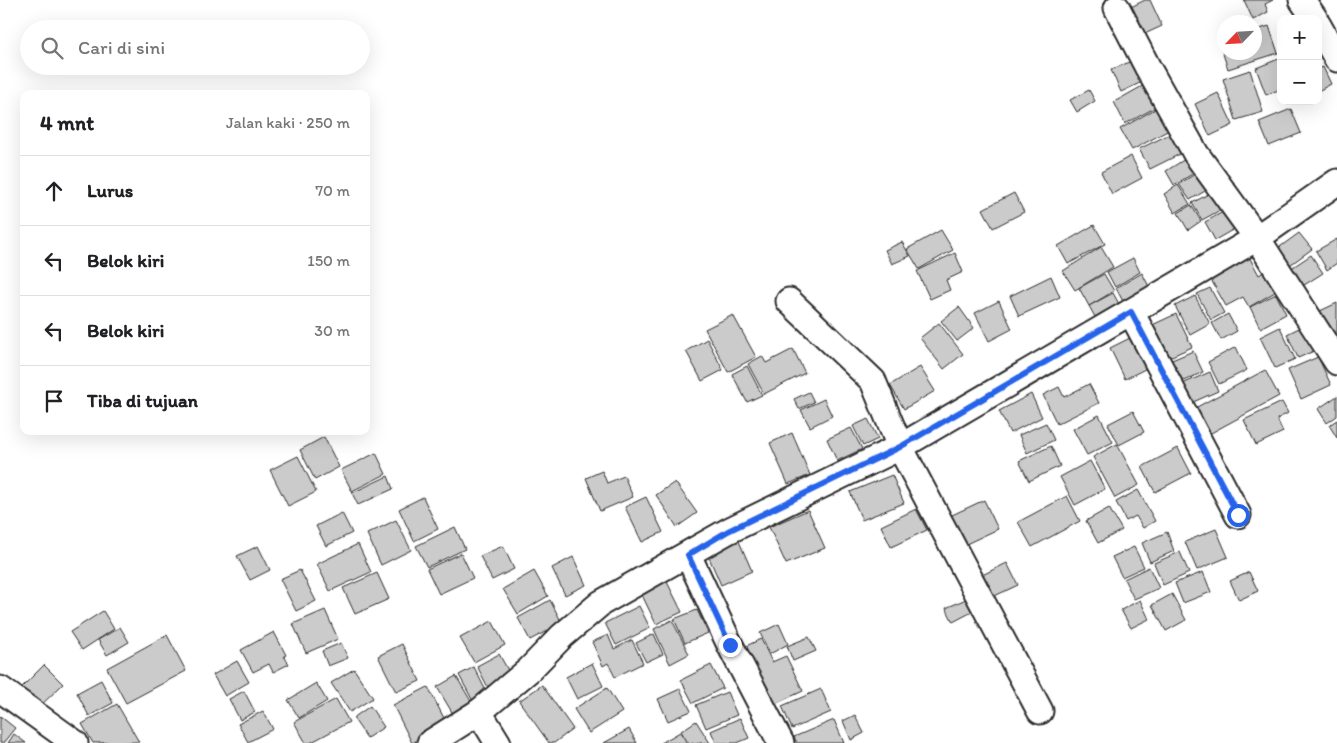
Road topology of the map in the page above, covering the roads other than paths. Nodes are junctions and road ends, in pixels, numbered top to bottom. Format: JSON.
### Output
{"nodes":[{"id":1,"x":1302,"y":0,"type":"edge"},
{"id":2,"x":1117,"y":8,"type":"dead end"},
{"id":3,"x":1311,"y":15,"type":"edge"},
{"id":4,"x":1322,"y":32,"type":"edge"},
{"id":5,"x":1337,"y":59,"type":"edge"},
{"id":6,"x":1337,"y":182,"type":"edge"},
{"id":7,"x":1257,"y":238,"type":"junction"},
{"id":8,"x":790,"y":302,"type":"dead end"},
{"id":9,"x":1131,"y":312,"type":"junction"},
{"id":10,"x":1337,"y":362,"type":"edge"},
{"id":11,"x":900,"y":447,"type":"junction"},
{"id":12,"x":1238,"y":515,"type":"dead end"},
{"id":13,"x":688,"y":555,"type":"junction"},
{"id":14,"x":0,"y":689,"type":"edge"},
{"id":15,"x":1040,"y":711,"type":"dead end"},
{"id":16,"x":479,"y":712,"type":"junction"},
{"id":17,"x":75,"y":743,"type":"edge"},
{"id":18,"x":430,"y":743,"type":"edge"},
{"id":19,"x":498,"y":743,"type":"edge"},
{"id":20,"x":781,"y":743,"type":"edge"}],
"edges":[{"from":1,"to":3,"type":"street"},
{"from":2,"to":7,"type":"street"},
{"from":4,"to":5,"type":"street"},
{"from":6,"to":7,"type":"street"},
{"from":7,"to":9,"type":"street"},
{"from":7,"to":10,"type":"street"},
{"from":8,"to":11,"type":"street"},
{"from":9,"to":11,"type":"street"},
{"from":9,"to":12,"type":"street"},
{"from":11,"to":13,"type":"street"},
{"from":11,"to":15,"type":"street"},
{"from":13,"to":16,"type":"street"},
{"from":13,"to":20,"type":"street"},
{"from":14,"to":17,"type":"street"},
{"from":16,"to":18,"type":"street"},
{"from":16,"to":19,"type":"street"}]}
